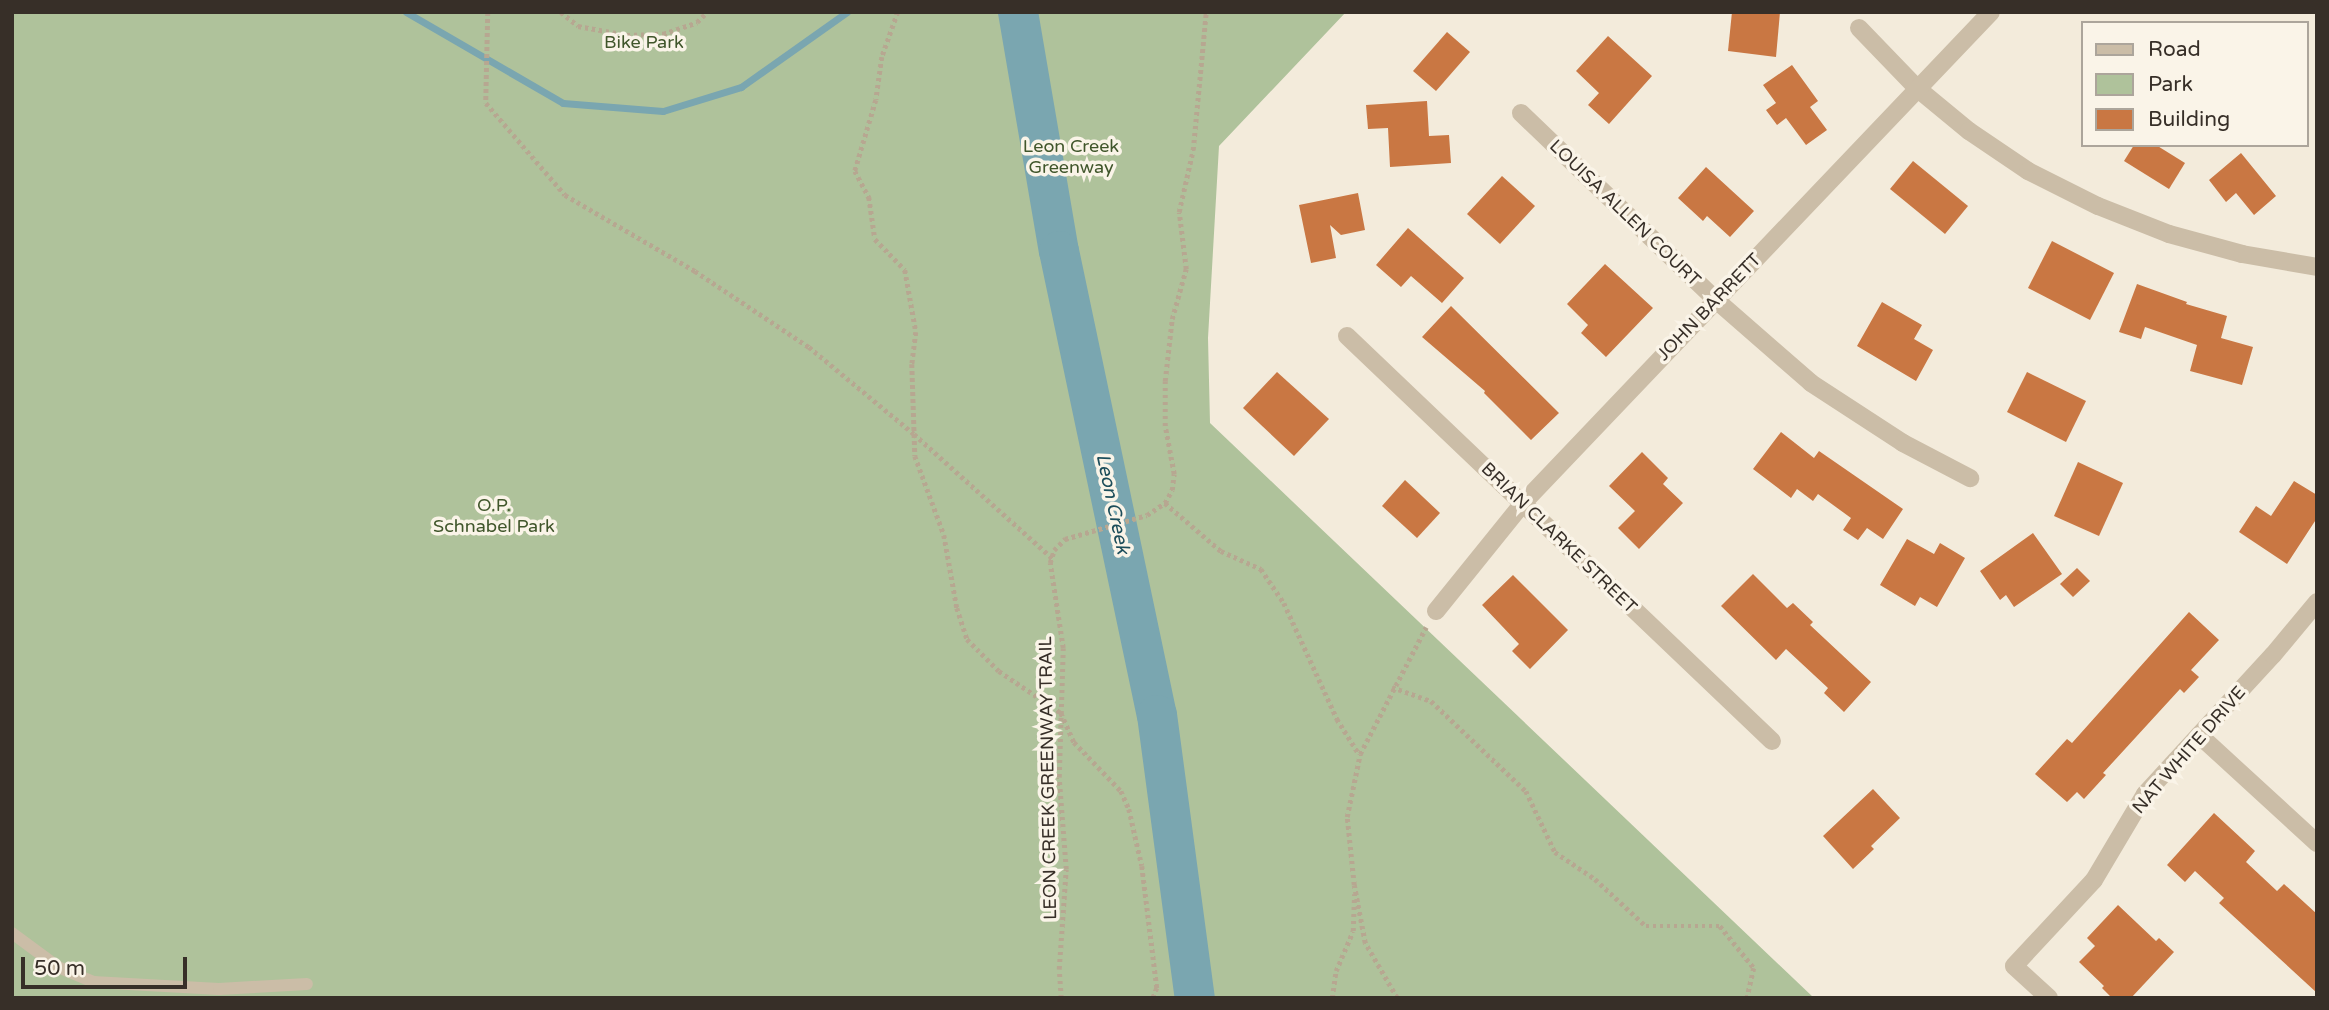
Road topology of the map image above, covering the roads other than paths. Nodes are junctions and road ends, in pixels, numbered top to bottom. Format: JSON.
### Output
{"nodes":[{"id":1,"x":1991,"y":12,"type":"edge"},
{"id":2,"x":1859,"y":29,"type":"dead end"},
{"id":3,"x":1919,"y":89,"type":"junction"},
{"id":4,"x":1521,"y":114,"type":"dead end"},
{"id":5,"x":2317,"y":267,"type":"edge"},
{"id":6,"x":1716,"y":300,"type":"junction"},
{"id":7,"x":1347,"y":336,"type":"dead end"},
{"id":8,"x":1970,"y":478,"type":"dead end"},
{"id":9,"x":1523,"y":503,"type":"junction"},
{"id":10,"x":2317,"y":602,"type":"edge"},
{"id":11,"x":1436,"y":611,"type":"road end"},
{"id":12,"x":2199,"y":735,"type":"junction"},
{"id":13,"x":1772,"y":741,"type":"dead end"},
{"id":14,"x":2317,"y":844,"type":"edge"},
{"id":15,"x":12,"y":933,"type":"edge"},
{"id":16,"x":307,"y":984,"type":"dead end"},
{"id":17,"x":2049,"y":998,"type":"edge"}],
"edges":[{"from":1,"to":3,"type":"street","name":"JOHN BARRETT"},
{"from":2,"to":3,"type":"street"},
{"from":3,"to":5,"type":"street"},
{"from":3,"to":6,"type":"street","name":"JOHN BARRETT"},
{"from":4,"to":6,"type":"street","name":"LOUISA ALLEN COURT"},
{"from":6,"to":8,"type":"street","name":"LOUISA ALLEN COURT"},
{"from":6,"to":9,"type":"street","name":"JOHN BARRETT"},
{"from":7,"to":9,"type":"street","name":"BRIAN CLARKE STREET"},
{"from":9,"to":11,"type":"street","name":"JOHN BARRETT"},
{"from":9,"to":13,"type":"street","name":"BRIAN CLARKE STREET"},
{"from":10,"to":12,"type":"street","name":"NAT WHITE DRIVE"},
{"from":12,"to":14,"type":"street"},
{"from":12,"to":17,"type":"street","name":"NAT WHITE DRIVE"},
{"from":15,"to":16,"type":"lane"}]}
